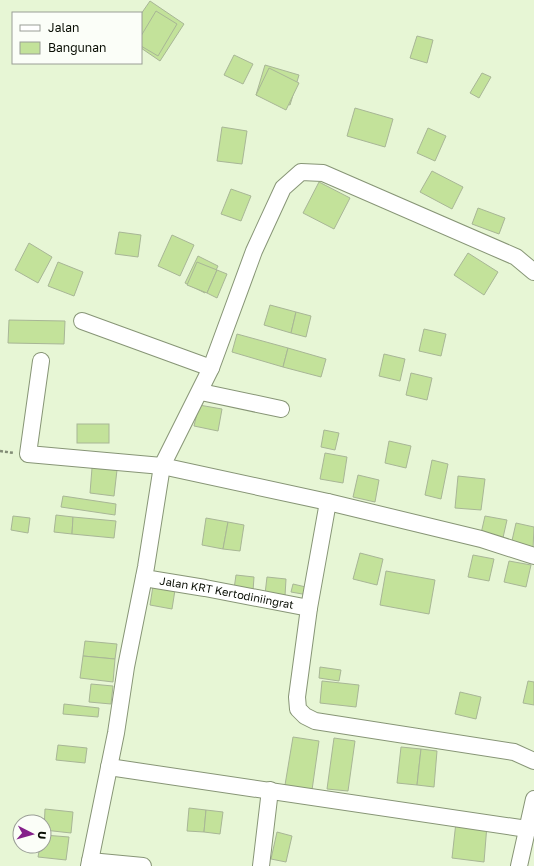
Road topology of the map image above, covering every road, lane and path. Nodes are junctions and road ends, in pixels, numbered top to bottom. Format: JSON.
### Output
{"nodes":[{"id":1,"x":534,"y":272,"type":"edge"},
{"id":2,"x":82,"y":321,"type":"dead end"},
{"id":3,"x":41,"y":361,"type":"dead end"},
{"id":4,"x":211,"y":368,"type":"junction"},
{"id":5,"x":201,"y":392,"type":"junction"},
{"id":6,"x":281,"y":409,"type":"dead end"},
{"id":7,"x":162,"y":466,"type":"junction"},
{"id":8,"x":328,"y":502,"type":"junction"},
{"id":9,"x":534,"y":556,"type":"edge"},
{"id":10,"x":144,"y":578,"type":"junction"},
{"id":11,"x":309,"y":608,"type":"junction"},
{"id":12,"x":534,"y":761,"type":"edge"},
{"id":13,"x":109,"y":767,"type":"junction"},
{"id":14,"x":270,"y":790,"type":"junction"},
{"id":15,"x":534,"y":799,"type":"edge"},
{"id":16,"x":527,"y":829,"type":"junction"},
{"id":17,"x":90,"y":864,"type":"edge"},
{"id":18,"x":143,"y":866,"type":"edge"},
{"id":19,"x":261,"y":866,"type":"edge"},
{"id":20,"x":519,"y":866,"type":"edge"}],
"edges":[{"from":1,"to":4,"type":"street"},
{"from":2,"to":4,"type":"street"},
{"from":3,"to":7,"type":"street"},
{"from":4,"to":5,"type":"street"},
{"from":5,"to":6,"type":"street"},
{"from":5,"to":7,"type":"street"},
{"from":7,"to":8,"type":"street"},
{"from":7,"to":10,"type":"street"},
{"from":8,"to":9,"type":"street"},
{"from":8,"to":11,"type":"street"},
{"from":10,"to":11,"type":"street","name":"Jalan KRT Kertodiniingrat"},
{"from":10,"to":13,"type":"street"},
{"from":11,"to":12,"type":"street"},
{"from":13,"to":14,"type":"street"},
{"from":13,"to":17,"type":"street"},
{"from":14,"to":16,"type":"street"},
{"from":14,"to":19,"type":"street"},
{"from":15,"to":16,"type":"street"},
{"from":16,"to":20,"type":"street"},
{"from":17,"to":18,"type":"street"}]}
